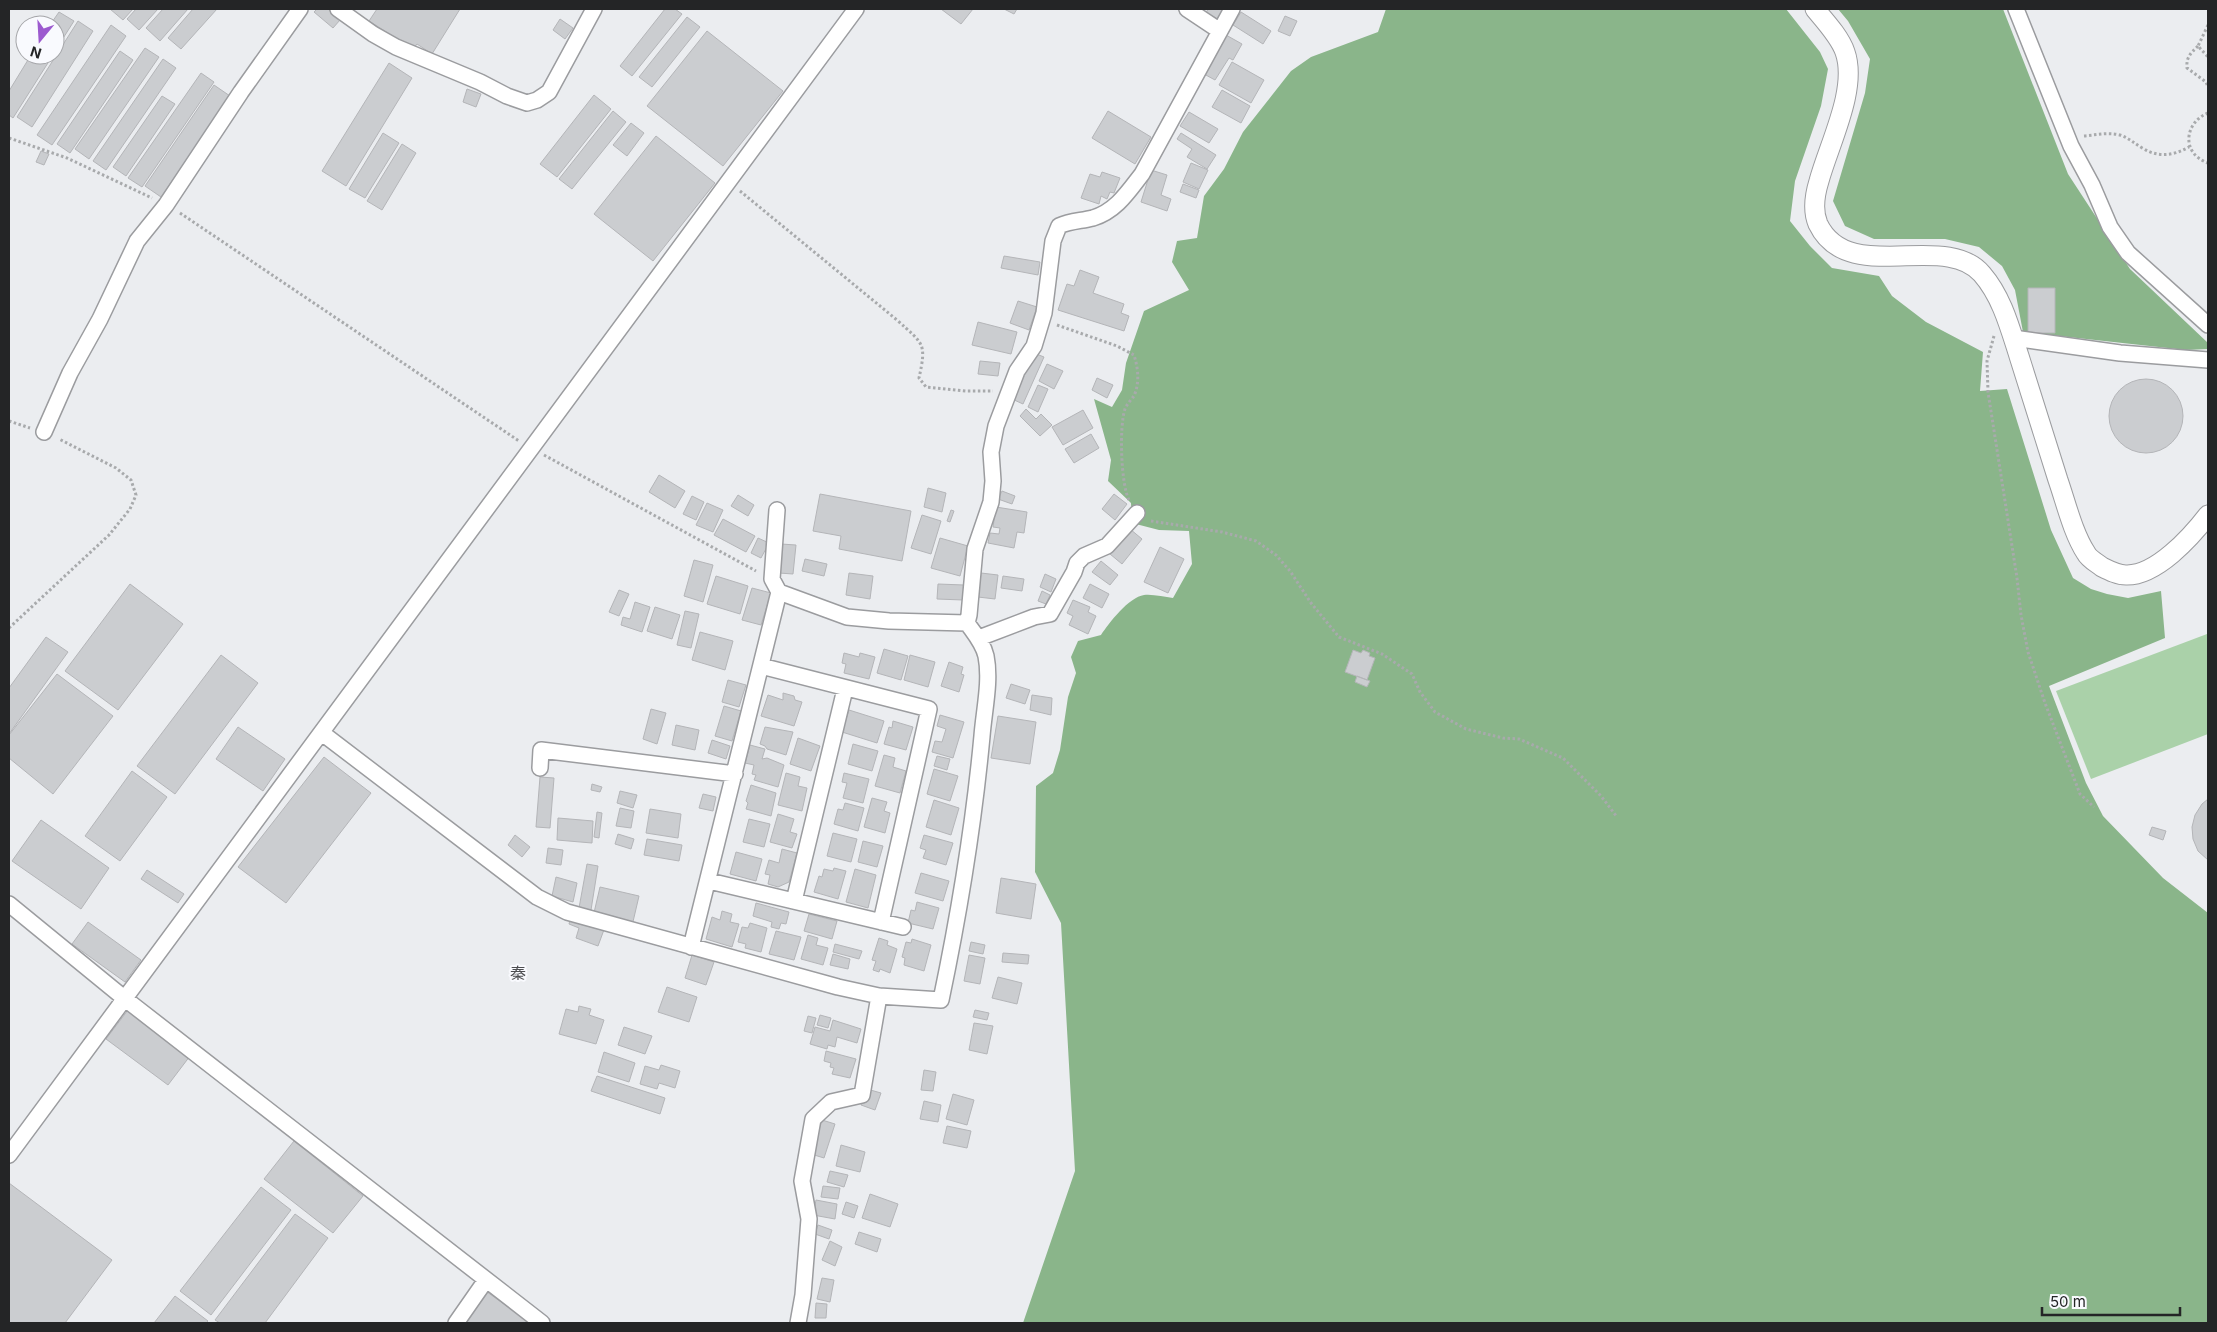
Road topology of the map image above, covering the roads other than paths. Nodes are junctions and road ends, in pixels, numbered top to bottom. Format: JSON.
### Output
{"nodes":[{"id":1,"x":300,"y":9,"type":"edge"},
{"id":2,"x":338,"y":9,"type":"edge"},
{"id":3,"x":594,"y":9,"type":"edge"},
{"id":4,"x":856,"y":9,"type":"edge"},
{"id":5,"x":1187,"y":9,"type":"edge"},
{"id":6,"x":1232,"y":9,"type":"edge"},
{"id":7,"x":1815,"y":9,"type":"edge"},
{"id":8,"x":2016,"y":9,"type":"edge"},
{"id":9,"x":1220,"y":31,"type":"junction"},
{"id":10,"x":2208,"y":325,"type":"edge"},
{"id":11,"x":2013,"y":338,"type":"junction"},
{"id":12,"x":2208,"y":360,"type":"edge"},
{"id":13,"x":44,"y":432,"type":"road end"},
{"id":14,"x":777,"y":510,"type":"dead end"},
{"id":15,"x":1137,"y":513,"type":"road end"},
{"id":16,"x":2208,"y":515,"type":"edge"},
{"id":17,"x":775,"y":586,"type":"junction"},
{"id":18,"x":967,"y":623,"type":"junction"},
{"id":19,"x":979,"y":638,"type":"junction"},
{"id":20,"x":760,"y":666,"type":"junction"},
{"id":21,"x":845,"y":689,"type":"junction"},
{"id":22,"x":322,"y":732,"type":"junction"},
{"id":23,"x":540,"y":768,"type":"dead end"},
{"id":24,"x":734,"y":774,"type":"junction"},
{"id":25,"x":709,"y":881,"type":"junction"},
{"id":26,"x":794,"y":901,"type":"junction"},
{"id":27,"x":9,"y":904,"type":"edge"},
{"id":28,"x":881,"y":922,"type":"junction"},
{"id":29,"x":903,"y":927,"type":"dead end"},
{"id":30,"x":691,"y":948,"type":"junction"},
{"id":31,"x":879,"y":996,"type":"junction"},
{"id":32,"x":124,"y":998,"type":"junction"},
{"id":33,"x":9,"y":1155,"type":"edge"},
{"id":34,"x":486,"y":1280,"type":"junction"},
{"id":35,"x":456,"y":1323,"type":"edge"},
{"id":36,"x":542,"y":1323,"type":"edge"},
{"id":37,"x":798,"y":1323,"type":"edge"}],
"edges":[{"from":1,"to":13,"type":"street"},
{"from":2,"to":3,"type":"street"},
{"from":4,"to":22,"type":"street"},
{"from":5,"to":9,"type":"street"},
{"from":6,"to":9,"type":"street"},
{"from":7,"to":11,"type":"street"},
{"from":8,"to":10,"type":"street"},
{"from":9,"to":18,"type":"street"},
{"from":11,"to":12,"type":"street"},
{"from":11,"to":16,"type":"street"},
{"from":14,"to":17,"type":"street"},
{"from":15,"to":19,"type":"street"},
{"from":17,"to":18,"type":"street"},
{"from":17,"to":20,"type":"street"},
{"from":18,"to":19,"type":"street"},
{"from":19,"to":31,"type":"street"},
{"from":20,"to":21,"type":"street"},
{"from":20,"to":24,"type":"street"},
{"from":21,"to":26,"type":"street"},
{"from":21,"to":28,"type":"street"},
{"from":22,"to":30,"type":"street"},
{"from":22,"to":32,"type":"street"},
{"from":23,"to":24,"type":"street"},
{"from":24,"to":25,"type":"street"},
{"from":25,"to":26,"type":"street"},
{"from":25,"to":30,"type":"street"},
{"from":26,"to":28,"type":"street"},
{"from":27,"to":32,"type":"street"},
{"from":28,"to":29,"type":"street"},
{"from":30,"to":31,"type":"street"},
{"from":31,"to":37,"type":"street"},
{"from":32,"to":33,"type":"street"},
{"from":32,"to":34,"type":"street"},
{"from":34,"to":35,"type":"street"},
{"from":34,"to":36,"type":"street"}]}
